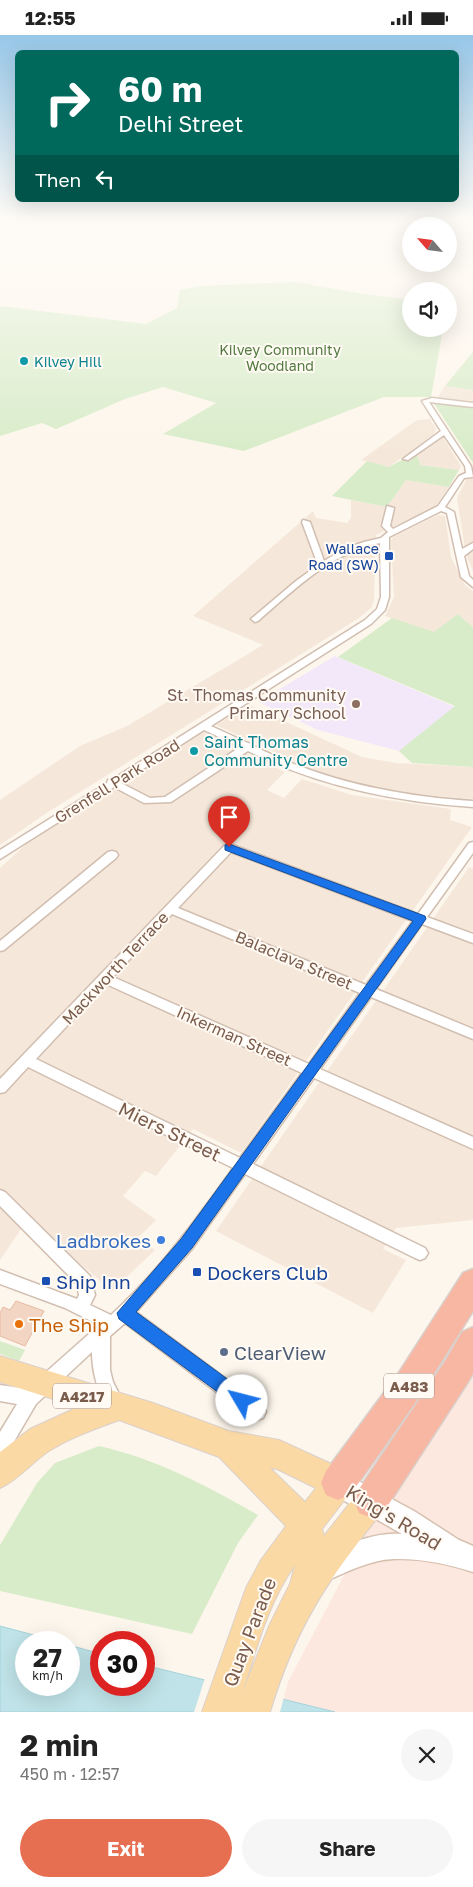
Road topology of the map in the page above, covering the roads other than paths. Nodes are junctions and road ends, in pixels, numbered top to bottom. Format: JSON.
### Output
{"nodes":[{"id":1,"x":473,"y":405,"type":"edge"},
{"id":2,"x":445,"y":431,"type":"junction"},
{"id":3,"x":406,"y":459,"type":"dead end"},
{"id":4,"x":472,"y":475,"type":"edge"},
{"id":5,"x":390,"y":508,"type":"dead end"},
{"id":6,"x":441,"y":508,"type":"junction"},
{"id":7,"x":306,"y":523,"type":"dead end"},
{"id":8,"x":392,"y":532,"type":"junction"},
{"id":9,"x":384,"y":540,"type":"junction"},
{"id":10,"x":468,"y":550,"type":"edge"},
{"id":11,"x":321,"y":564,"type":"junction"},
{"id":12,"x":473,"y":585,"type":"edge"},
{"id":13,"x":255,"y":619,"type":"dead end"},
{"id":14,"x":204,"y":726,"type":"junction"},
{"id":15,"x":249,"y":746,"type":"junction"},
{"id":16,"x":112,"y":783,"type":"junction"},
{"id":17,"x":473,"y":804,"type":"edge"},
{"id":18,"x":473,"y":845,"type":"edge"},
{"id":19,"x":0,"y":855,"type":"edge"},
{"id":20,"x":112,"y":855,"type":"dead end"},
{"id":21,"x":468,"y":859,"type":"edge"},
{"id":22,"x":170,"y":909,"type":"junction"},
{"id":23,"x":420,"y":919,"type":"junction"},
{"id":24,"x":473,"y":939,"type":"edge"},
{"id":25,"x":0,"y":947,"type":"edge"},
{"id":26,"x":105,"y":979,"type":"junction"},
{"id":27,"x":369,"y":992,"type":"junction"},
{"id":28,"x":473,"y":1034,"type":"edge"},
{"id":29,"x":29,"y":1061,"type":"junction"},
{"id":30,"x":312,"y":1071,"type":"junction"},
{"id":31,"x":0,"y":1088,"type":"edge"},
{"id":32,"x":473,"y":1143,"type":"edge"},
{"id":33,"x":244,"y":1167,"type":"junction"},
{"id":34,"x":0,"y":1196,"type":"edge"},
{"id":35,"x":420,"y":1253,"type":"dead end"},
{"id":36,"x":0,"y":1277,"type":"edge"},
{"id":37,"x":473,"y":1283,"type":"edge"},
{"id":38,"x":80,"y":1307,"type":"junction"},
{"id":39,"x":114,"y":1324,"type":"junction"},
{"id":40,"x":473,"y":1342,"type":"edge"},
{"id":41,"x":0,"y":1369,"type":"edge"},
{"id":42,"x":38,"y":1391,"type":"junction"},
{"id":43,"x":0,"y":1393,"type":"edge"},
{"id":44,"x":118,"y":1407,"type":"junction"},
{"id":45,"x":257,"y":1412,"type":"dead end"},
{"id":46,"x":229,"y":1446,"type":"junction"},
{"id":47,"x":0,"y":1449,"type":"edge"},
{"id":48,"x":0,"y":1473,"type":"edge"},
{"id":49,"x":338,"y":1483,"type":"junction"},
{"id":50,"x":370,"y":1501,"type":"junction"},
{"id":51,"x":305,"y":1525,"type":"junction"},
{"id":52,"x":462,"y":1555,"type":"edge"},
{"id":53,"x":322,"y":1568,"type":"junction"},
{"id":54,"x":303,"y":1594,"type":"junction"},
{"id":55,"x":219,"y":1712,"type":"edge"},
{"id":56,"x":253,"y":1712,"type":"edge"}],
"edges":[{"from":1,"to":2,"type":"street"},
{"from":2,"to":3,"type":"street"},
{"from":2,"to":4,"type":"street"},
{"from":4,"to":6,"type":"street"},
{"from":5,"to":8,"type":"street"},
{"from":6,"to":8,"type":"street"},
{"from":6,"to":10,"type":"street"},
{"from":7,"to":11,"type":"street"},
{"from":8,"to":9,"type":"street"},
{"from":9,"to":11,"type":"street"},
{"from":9,"to":14,"type":"street","name":"Grenfell Park Road"},
{"from":10,"to":12,"type":"street"},
{"from":11,"to":13,"type":"street"},
{"from":14,"to":15,"type":"street"},
{"from":14,"to":16,"type":"street","name":"Grenfell Park Road"},
{"from":15,"to":16,"type":"street"},
{"from":15,"to":17,"type":"street"},
{"from":16,"to":19,"type":"street","name":"Grenfell Park Road"},
{"from":18,"to":21,"type":"street"},
{"from":20,"to":25,"type":"street"},
{"from":21,"to":23,"type":"street"},
{"from":22,"to":23,"type":"street","name":"Mackworth Terrace"},
{"from":22,"to":26,"type":"street","name":"Mackworth Terrace"},
{"from":22,"to":27,"type":"street","name":"Balaclava Street"},
{"from":23,"to":24,"type":"street"},
{"from":23,"to":27,"type":"street"},
{"from":26,"to":29,"type":"street","name":"Mackworth Terrace"},
{"from":26,"to":30,"type":"street","name":"Inkerman Street"},
{"from":27,"to":28,"type":"street","name":"Balaclava Street"},
{"from":27,"to":30,"type":"street"},
{"from":29,"to":31,"type":"street","name":"Mackworth Terrace"},
{"from":29,"to":33,"type":"street","name":"Miers Street"},
{"from":30,"to":32,"type":"street","name":"Inkerman Street"},
{"from":30,"to":33,"type":"street"},
{"from":33,"to":35,"type":"street","name":"Miers Street"},
{"from":33,"to":39,"type":"street"},
{"from":34,"to":38,"type":"street"},
{"from":36,"to":38,"type":"street"},
{"from":37,"to":49,"type":"highway","number":"A483"},
{"from":38,"to":39,"type":"street"},
{"from":39,"to":42,"type":"street"},
{"from":39,"to":44,"type":"street"},
{"from":39,"to":45,"type":"street"},
{"from":40,"to":50,"type":"highway","number":"A483"},
{"from":41,"to":42,"type":"main road"},
{"from":42,"to":43,"type":"street"},
{"from":42,"to":44,"type":"main road","number":"A4217"},
{"from":42,"to":47,"type":"street"},
{"from":44,"to":46,"type":"main road","number":"A483"},
{"from":44,"to":48,"type":"main road"},
{"from":46,"to":49,"type":"main road","number":"A483"},
{"from":46,"to":51,"type":"main road","number":"A483"},
{"from":49,"to":50,"type":"street","name":"King's Road"},
{"from":49,"to":51,"type":"main road","name":"Quay Parade","number":"A483"},
{"from":50,"to":52,"type":"street","name":"King's Road"},
{"from":50,"to":53,"type":"main road","name":"Quay Parade","number":"A483"},
{"from":51,"to":54,"type":"main road","number":"A483"},
{"from":51,"to":55,"type":"main road","name":"Quay Parade","number":"A483"},
{"from":52,"to":53,"type":"street","name":"King's Road"},
{"from":53,"to":54,"type":"main road","name":"Quay Parade","number":"A483"},
{"from":54,"to":56,"type":"main road","name":"Quay Parade","number":"A483"}]}
